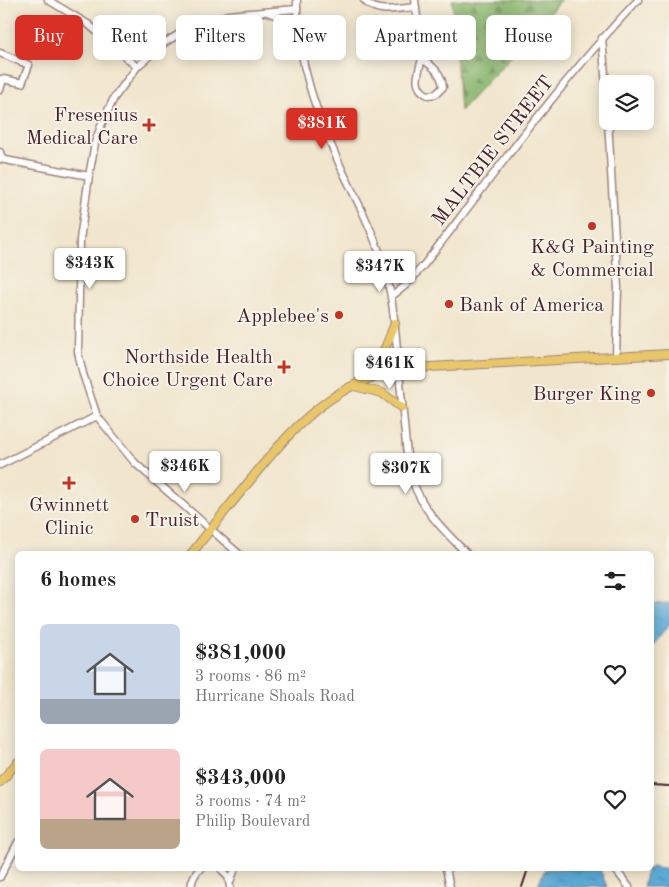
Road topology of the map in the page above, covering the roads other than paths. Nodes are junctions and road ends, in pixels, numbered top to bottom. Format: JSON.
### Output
{"nodes":[{"id":1,"x":48,"y":0,"type":"edge"},
{"id":2,"x":296,"y":0,"type":"edge"},
{"id":3,"x":364,"y":0,"type":"edge"},
{"id":4,"x":638,"y":0,"type":"edge"},
{"id":5,"x":415,"y":4,"type":"edge"},
{"id":6,"x":296,"y":10,"type":"junction"},
{"id":7,"x":263,"y":11,"type":"junction"},
{"id":8,"x":274,"y":15,"type":"edge"},
{"id":9,"x":296,"y":15,"type":"edge"},
{"id":10,"x":602,"y":38,"type":"junction"},
{"id":11,"x":0,"y":53,"type":"edge"},
{"id":12,"x":302,"y":60,"type":"edge"},
{"id":13,"x":422,"y":60,"type":"joint"},
{"id":14,"x":137,"y":67,"type":"junction"},
{"id":15,"x":605,"y":75,"type":"edge"},
{"id":16,"x":2,"y":79,"type":"edge"},
{"id":17,"x":0,"y":90,"type":"edge"},
{"id":18,"x":609,"y":130,"type":"edge"},
{"id":19,"x":0,"y":152,"type":"edge"},
{"id":20,"x":1,"y":159,"type":"edge"},
{"id":21,"x":89,"y":176,"type":"junction"},
{"id":22,"x":391,"y":297,"type":"junction"},
{"id":23,"x":395,"y":323,"type":"junction"},
{"id":24,"x":669,"y":354,"type":"edge"},
{"id":25,"x":616,"y":357,"type":"junction"},
{"id":26,"x":399,"y":370,"type":"junction"},
{"id":27,"x":354,"y":386,"type":"junction"},
{"id":28,"x":402,"y":408,"type":"junction"},
{"id":29,"x":97,"y":416,"type":"junction"},
{"id":30,"x":0,"y":465,"type":"edge"},
{"id":31,"x":211,"y":529,"type":"junction"},
{"id":32,"x":193,"y":551,"type":"edge"},
{"id":33,"x":236,"y":551,"type":"edge"},
{"id":34,"x":465,"y":551,"type":"edge"},
{"id":35,"x":15,"y":765,"type":"edge"},
{"id":36,"x":0,"y":782,"type":"edge"},
{"id":37,"x":15,"y":848,"type":"edge"},
{"id":38,"x":197,"y":871,"type":"edge"},
{"id":39,"x":223,"y":871,"type":"edge"},
{"id":40,"x":234,"y":871,"type":"edge"},
{"id":41,"x":446,"y":871,"type":"edge"},
{"id":42,"x":617,"y":871,"type":"edge"},
{"id":43,"x":0,"y":877,"type":"edge"},
{"id":44,"x":230,"y":884,"type":"edge"},
{"id":45,"x":191,"y":887,"type":"edge"},
{"id":46,"x":450,"y":887,"type":"edge"},
{"id":47,"x":629,"y":887,"type":"edge"}],
"edges":[{"from":1,"to":14,"type":"street"},
{"from":2,"to":6,"type":"street"},
{"from":3,"to":5,"type":"street"},
{"from":4,"to":10,"type":"street","name":"MALTBIE STREET"},
{"from":6,"to":7,"type":"street"},
{"from":6,"to":9,"type":"street"},
{"from":7,"to":8,"type":"street"},
{"from":7,"to":14,"type":"street"},
{"from":10,"to":15,"type":"street"},
{"from":10,"to":22,"type":"street","name":"MALTBIE STREET"},
{"from":11,"to":16,"type":"street"},
{"from":12,"to":22,"type":"street"},
{"from":13,"to":13,"type":"street"},
{"from":14,"to":21,"type":"street"},
{"from":16,"to":17,"type":"street"},
{"from":18,"to":25,"type":"street"},
{"from":19,"to":20,"type":"street"},
{"from":20,"to":21,"type":"street"},
{"from":21,"to":29,"type":"street"},
{"from":22,"to":23,"type":"street"},
{"from":23,"to":26,"type":"street"},
{"from":23,"to":27,"type":"main road"},
{"from":24,"to":25,"type":"main road"},
{"from":25,"to":26,"type":"main road"},
{"from":26,"to":27,"type":"main road"},
{"from":26,"to":28,"type":"street"},
{"from":27,"to":28,"type":"main road"},
{"from":27,"to":31,"type":"main road"},
{"from":28,"to":34,"type":"street"},
{"from":29,"to":30,"type":"street"},
{"from":29,"to":31,"type":"street"},
{"from":31,"to":32,"type":"main road"},
{"from":31,"to":33,"type":"street"},
{"from":35,"to":36,"type":"main road"},
{"from":37,"to":43,"type":"street"},
{"from":38,"to":45,"type":"street"},
{"from":39,"to":44,"type":"street"},
{"from":40,"to":44,"type":"street"},
{"from":41,"to":46,"type":"street"},
{"from":42,"to":47,"type":"street"}]}
